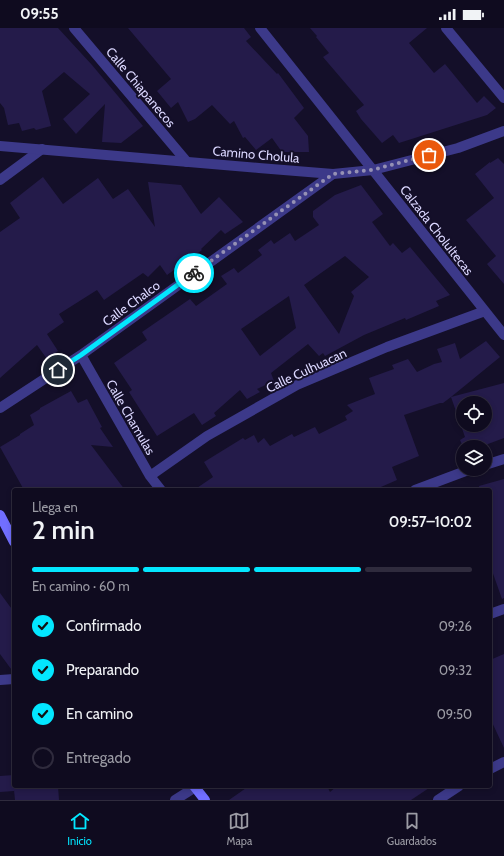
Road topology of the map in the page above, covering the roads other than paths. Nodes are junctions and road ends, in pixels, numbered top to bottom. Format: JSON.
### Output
{"nodes":[{"id":1,"x":74,"y":28,"type":"edge"},
{"id":2,"x":260,"y":28,"type":"edge"},
{"id":3,"x":446,"y":28,"type":"edge"},
{"id":4,"x":504,"y":98,"type":"edge"},
{"id":5,"x":504,"y":131,"type":"edge"},
{"id":6,"x":0,"y":146,"type":"edge"},
{"id":7,"x":42,"y":149,"type":"junction"},
{"id":8,"x":187,"y":162,"type":"junction"},
{"id":9,"x":372,"y":170,"type":"junction"},
{"id":10,"x":333,"y":174,"type":"junction"},
{"id":11,"x":0,"y":180,"type":"edge"},
{"id":12,"x":485,"y":311,"type":"junction"},
{"id":13,"x":504,"y":335,"type":"edge"},
{"id":14,"x":81,"y":355,"type":"junction"},
{"id":15,"x":0,"y":408,"type":"edge"},
{"id":16,"x":504,"y":459,"type":"edge"},
{"id":17,"x":492,"y":463,"type":"edge"},
{"id":18,"x":456,"y":475,"type":"edge"},
{"id":19,"x":150,"y":476,"type":"junction"},
{"id":20,"x":159,"y":488,"type":"edge"},
{"id":21,"x":420,"y":488,"type":"edge"},
{"id":22,"x":0,"y":515,"type":"edge"},
{"id":23,"x":12,"y":538,"type":"edge"},
{"id":24,"x":504,"y":609,"type":"edge"},
{"id":25,"x":492,"y":613,"type":"edge"},
{"id":26,"x":12,"y":679,"type":"edge"},
{"id":27,"x":0,"y":680,"type":"edge"},
{"id":28,"x":504,"y":762,"type":"edge"},
{"id":29,"x":492,"y":768,"type":"edge"},
{"id":30,"x":193,"y":788,"type":"edge"},
{"id":31,"x":197,"y":788,"type":"edge"},
{"id":32,"x":456,"y":788,"type":"edge"},
{"id":33,"x":175,"y":800,"type":"edge"},
{"id":34,"x":205,"y":800,"type":"edge"},
{"id":35,"x":438,"y":800,"type":"edge"}],
"edges":[{"from":1,"to":8,"type":"street","name":"Calle Chiapanecos"},
{"from":2,"to":9,"type":"street","name":"Calzada Cholultecas"},
{"from":3,"to":4,"type":"street"},
{"from":5,"to":9,"type":"street","name":"Camino Cholula"},
{"from":6,"to":7,"type":"street","name":"Camino Cholula"},
{"from":7,"to":8,"type":"street","name":"Camino Cholula"},
{"from":7,"to":11,"type":"street"},
{"from":8,"to":10,"type":"street","name":"Camino Cholula"},
{"from":9,"to":10,"type":"street","name":"Camino Cholula"},
{"from":9,"to":12,"type":"street","name":"Calzada Cholultecas"},
{"from":10,"to":14,"type":"street","name":"Calle Chalco"},
{"from":12,"to":13,"type":"street","name":"Calzada Cholultecas"},
{"from":12,"to":19,"type":"street","name":"Calle Culhuacan"},
{"from":14,"to":15,"type":"street","name":"Calle Chalco"},
{"from":14,"to":19,"type":"street","name":"Calle Chamulas"},
{"from":16,"to":17,"type":"street"},
{"from":18,"to":21,"type":"street"},
{"from":19,"to":20,"type":"street","name":"Calle Chamulas"},
{"from":22,"to":23,"type":"main road"},
{"from":24,"to":25,"type":"street"},
{"from":26,"to":27,"type":"street"},
{"from":28,"to":29,"type":"street"},
{"from":30,"to":33,"type":"street"},
{"from":31,"to":34,"type":"main road"},
{"from":32,"to":35,"type":"street"}]}
